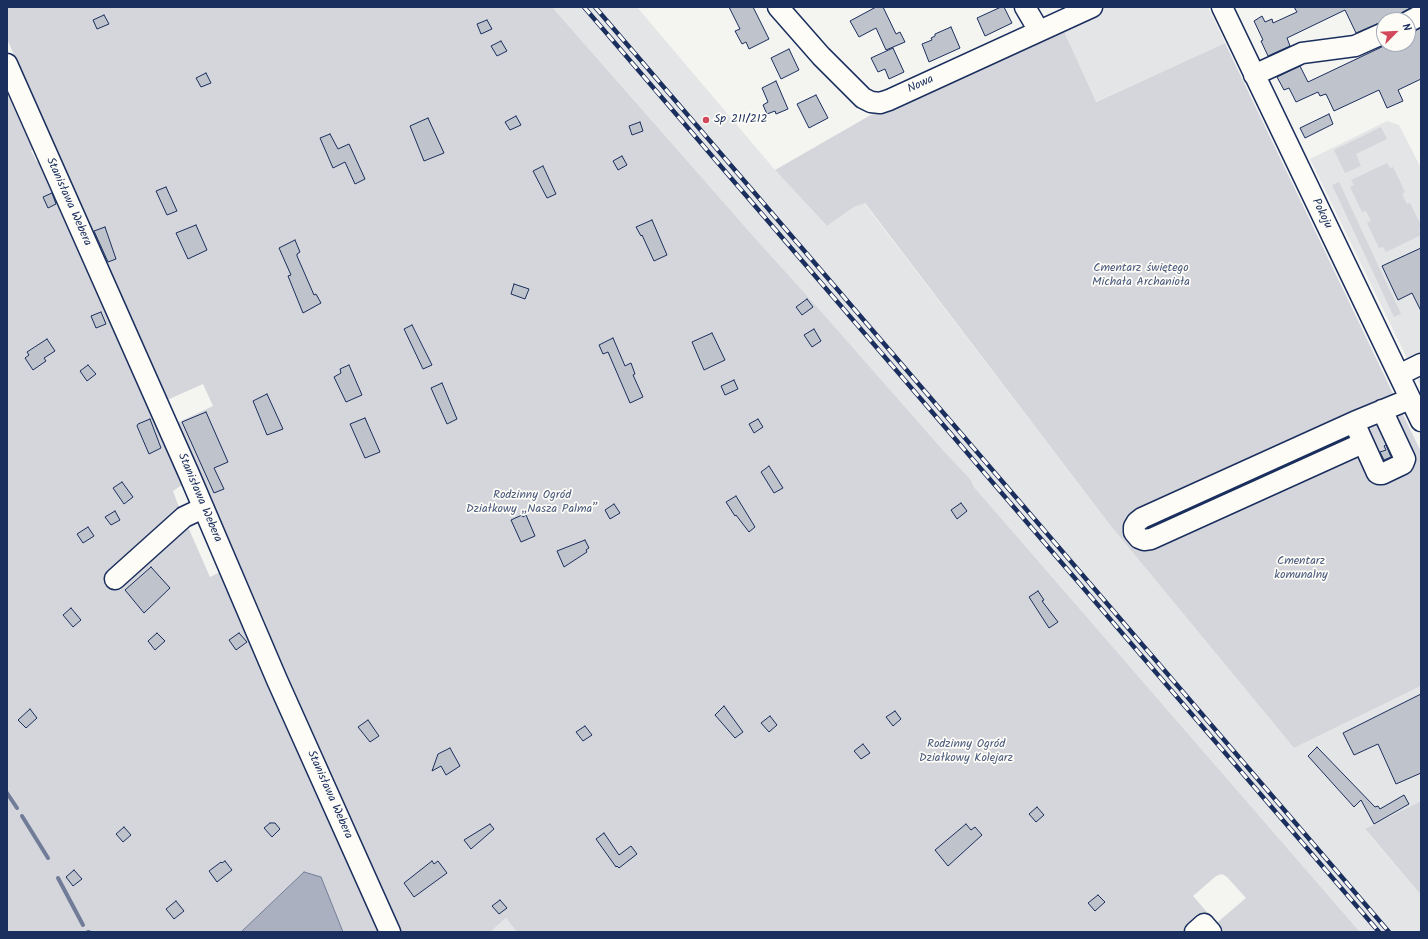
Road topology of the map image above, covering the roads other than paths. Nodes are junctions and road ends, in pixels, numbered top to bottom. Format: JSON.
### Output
{"nodes":[{"id":1,"x":778,"y":7,"type":"edge"},
{"id":2,"x":1025,"y":7,"type":"edge"},
{"id":3,"x":1092,"y":7,"type":"edge"},
{"id":4,"x":1222,"y":7,"type":"edge"},
{"id":5,"x":1039,"y":31,"type":"junction"},
{"id":6,"x":1376,"y":37,"type":"edge"},
{"id":7,"x":7,"y":64,"type":"edge"},
{"id":8,"x":1254,"y":75,"type":"junction"},
{"id":9,"x":1421,"y":364,"type":"edge"},
{"id":10,"x":1399,"y":375,"type":"junction"},
{"id":11,"x":1410,"y":398,"type":"junction"},
{"id":12,"x":1382,"y":410,"type":"junction"},
{"id":13,"x":1421,"y":421,"type":"edge"},
{"id":14,"x":1354,"y":422,"type":"junction"},
{"id":15,"x":1363,"y":443,"type":"junction"},
{"id":16,"x":203,"y":508,"type":"junction"},
{"id":17,"x":116,"y":579,"type":"dead end"},
{"id":18,"x":390,"y":932,"type":"edge"},
{"id":19,"x":1195,"y":932,"type":"edge"},
{"id":20,"x":1211,"y":932,"type":"edge"}],
"edges":[{"from":1,"to":5,"type":"street","name":"Nowa"},
{"from":2,"to":5,"type":"street"},
{"from":3,"to":5,"type":"street","name":"Nowa"},
{"from":4,"to":8,"type":"street","name":"Pokoju"},
{"from":6,"to":8,"type":"street"},
{"from":7,"to":16,"type":"street","name":"Stanisława Webera"},
{"from":8,"to":10,"type":"street","name":"Pokoju"},
{"from":9,"to":10,"type":"street"},
{"from":10,"to":11,"type":"street","name":"Pokoju"},
{"from":11,"to":12,"type":"street"},
{"from":11,"to":13,"type":"street","name":"Pokoju"},
{"from":12,"to":14,"type":"street"},
{"from":12,"to":15,"type":"street"},
{"from":14,"to":15,"type":"street"},
{"from":14,"to":15,"type":"street"},
{"from":16,"to":17,"type":"street"},
{"from":16,"to":18,"type":"street","name":"Stanisława Webera"},
{"from":19,"to":20,"type":"street"}]}
